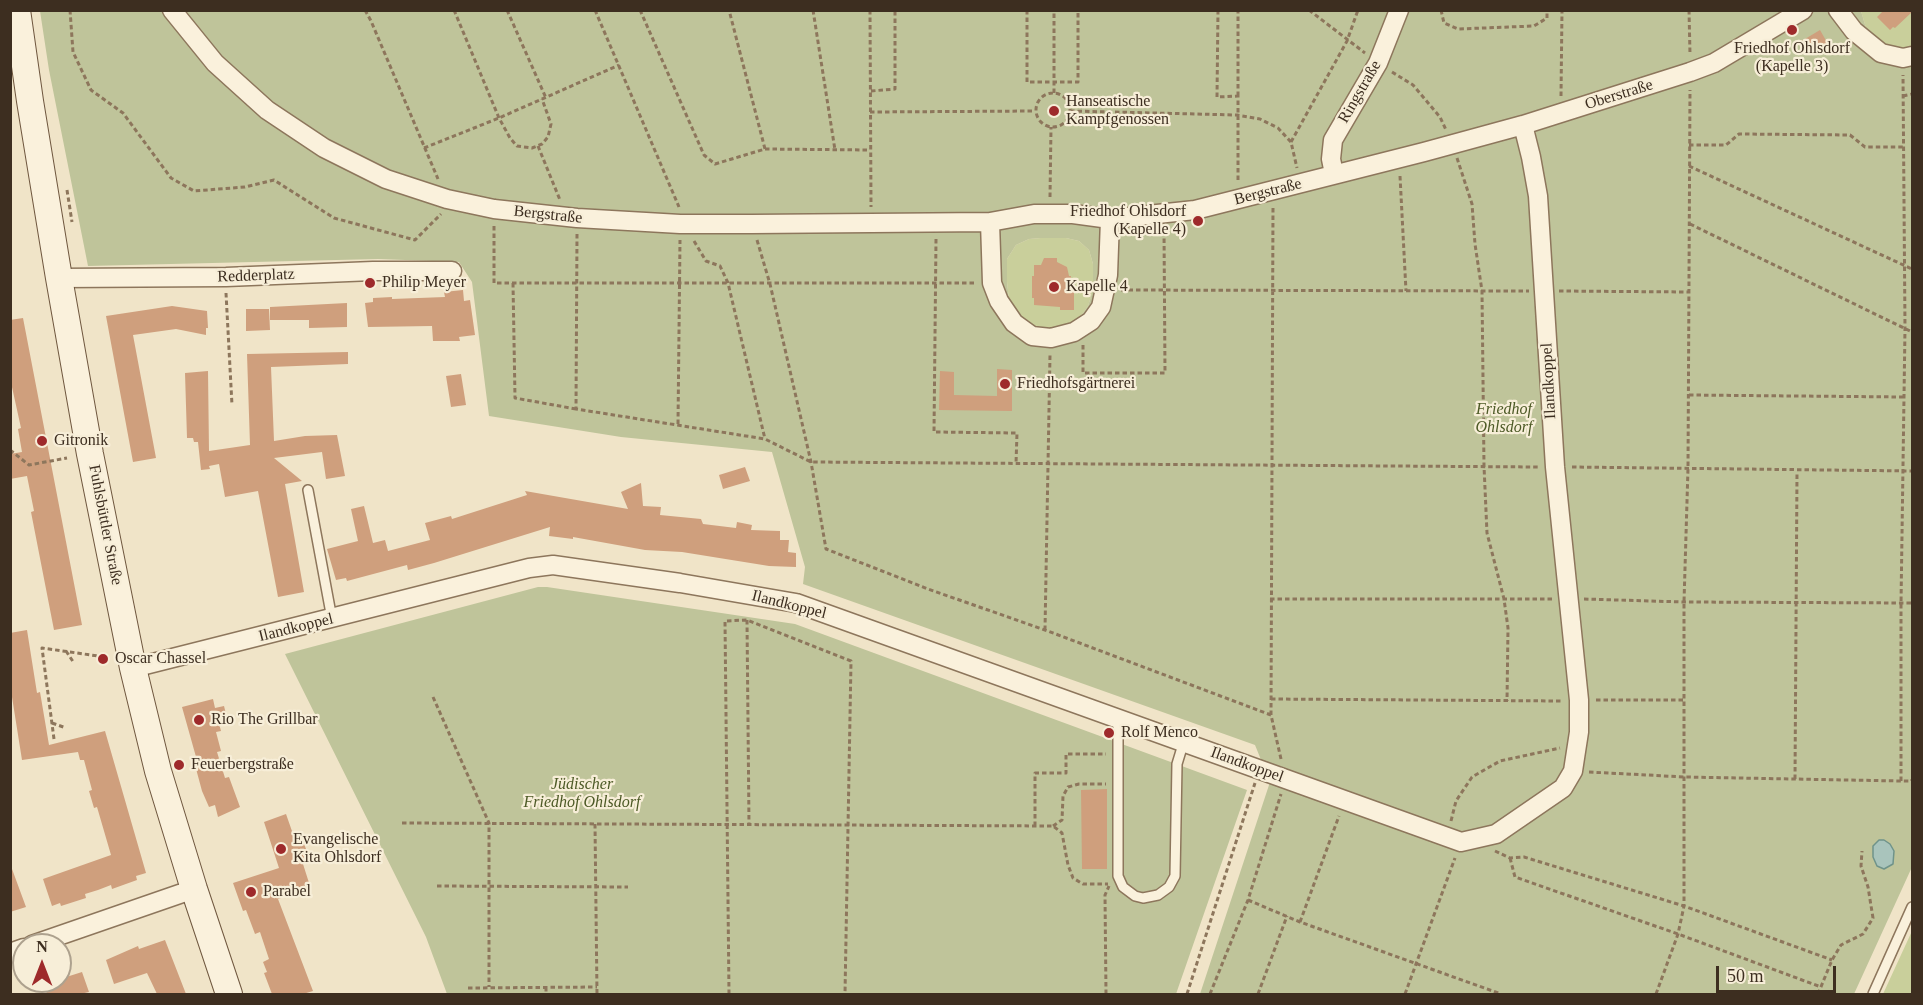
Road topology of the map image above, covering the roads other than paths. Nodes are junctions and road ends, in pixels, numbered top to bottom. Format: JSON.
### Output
{"nodes":[{"id":1,"x":17,"y":10,"type":"edge"},
{"id":2,"x":172,"y":10,"type":"edge"},
{"id":3,"x":1399,"y":10,"type":"edge"},
{"id":4,"x":1803,"y":10,"type":"edge"},
{"id":5,"x":1838,"y":10,"type":"edge"},
{"id":6,"x":1908,"y":57,"type":"edge"},
{"id":7,"x":20,"y":102,"type":"edge"},
{"id":8,"x":1523,"y":125,"type":"junction"},
{"id":9,"x":1424,"y":152,"type":"joint"},
{"id":10,"x":1334,"y":174,"type":"junction"},
{"id":11,"x":1110,"y":219,"type":"junction"},
{"id":12,"x":990,"y":222,"type":"junction"},
{"id":13,"x":452,"y":271,"type":"dead end"},
{"id":14,"x":59,"y":278,"type":"junction"},
{"id":15,"x":308,"y":490,"type":"dead end"},
{"id":16,"x":332,"y":619,"type":"junction"},
{"id":17,"x":133,"y":668,"type":"junction"},
{"id":18,"x":1118,"y":718,"type":"junction"},
{"id":19,"x":1184,"y":741,"type":"junction"},
{"id":20,"x":194,"y":889,"type":"junction"},
{"id":21,"x":1912,"y":907,"type":"edge"},
{"id":22,"x":67,"y":933,"type":"edge"},
{"id":23,"x":230,"y":994,"type":"edge"},
{"id":24,"x":1873,"y":994,"type":"edge"}],
"edges":[{"from":1,"to":7,"type":"main road","name":"Fuhlsbüttler Straße"},
{"from":2,"to":12,"type":"street","name":"Bergstraße"},
{"from":3,"to":10,"type":"street","name":"Ringstraße"},
{"from":4,"to":8,"type":"street","name":"Oberstraße"},
{"from":5,"to":6,"type":"street"},
{"from":7,"to":14,"type":"main road","name":"Fuhlsbüttler Straße"},
{"from":8,"to":9,"type":"street","name":"Oberstraße"},
{"from":8,"to":19,"type":"street","name":"Ilandkoppel"},
{"from":9,"to":10,"type":"street","name":"Bergstraße"},
{"from":10,"to":11,"type":"street","name":"Bergstraße"},
{"from":11,"to":12,"type":"street","name":"Bergstraße"},
{"from":11,"to":12,"type":"street"},
{"from":13,"to":14,"type":"street","name":"Redderplatz"},
{"from":14,"to":17,"type":"main road","name":"Fuhlsbüttler Straße"},
{"from":15,"to":16,"type":"lane"},
{"from":16,"to":17,"type":"street","name":"Ilandkoppel"},
{"from":16,"to":18,"type":"street","name":"Ilandkoppel"},
{"from":17,"to":20,"type":"main road","name":"Fuhlsbüttler Straße"},
{"from":18,"to":19,"type":"street","name":"Ilandkoppel"},
{"from":18,"to":19,"type":"lane"},
{"from":20,"to":22,"type":"street"},
{"from":20,"to":23,"type":"main road","name":"Fuhlsbüttler Straße"},
{"from":21,"to":24,"type":"lane"}]}
